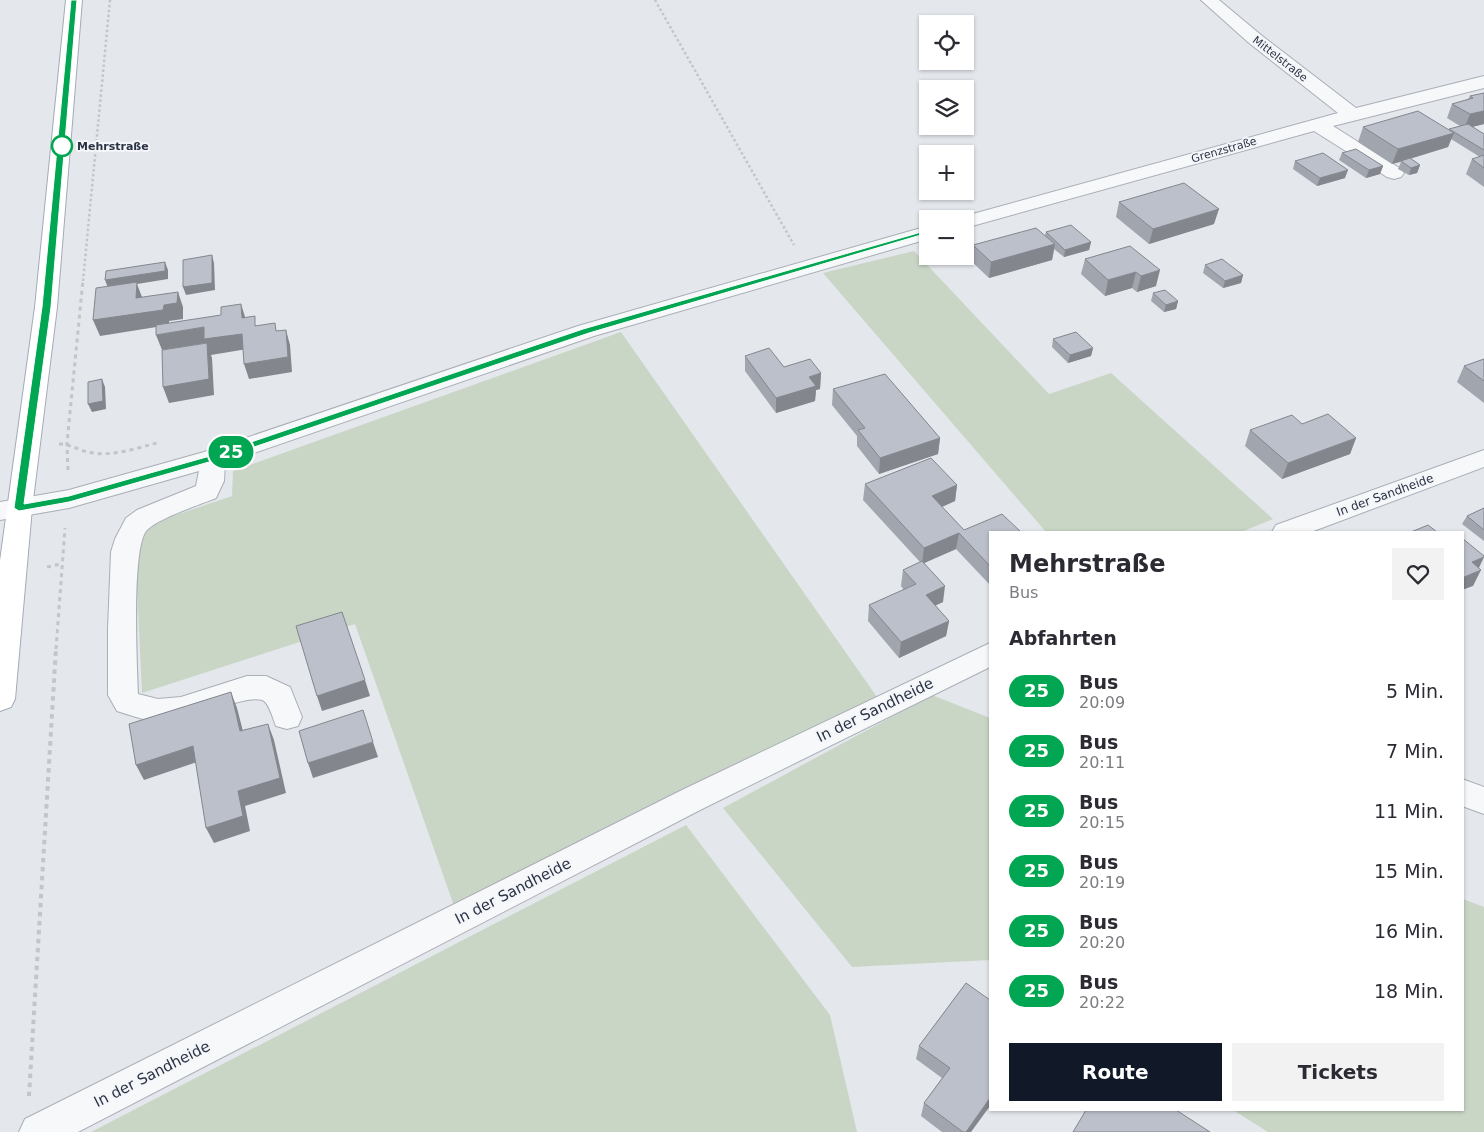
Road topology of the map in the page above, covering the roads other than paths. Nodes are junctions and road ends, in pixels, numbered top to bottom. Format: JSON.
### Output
{"nodes":[{"id":1,"x":74,"y":0,"type":"edge"},
{"id":2,"x":1209,"y":0,"type":"edge"},
{"id":3,"x":1484,"y":82,"type":"edge"},
{"id":4,"x":1353,"y":115,"type":"junction"},
{"id":5,"x":1317,"y":124,"type":"junction"},
{"id":6,"x":1394,"y":173,"type":"dead end"},
{"id":7,"x":974,"y":219,"type":"edge"},
{"id":8,"x":919,"y":235,"type":"edge"},
{"id":9,"x":213,"y":458,"type":"junction"},
{"id":10,"x":1484,"y":458,"type":"edge"},
{"id":11,"x":9,"y":510,"type":"edge"},
{"id":12,"x":1288,"y":531,"type":"edge"},
{"id":13,"x":989,"y":654,"type":"edge"},
{"id":14,"x":0,"y":698,"type":"edge"},
{"id":15,"x":287,"y":717,"type":"dead end"},
{"id":16,"x":1464,"y":793,"type":"edge"},
{"id":17,"x":1484,"y":801,"type":"edge"},
{"id":18,"x":34,"y":1117,"type":"edge"}],
"edges":[{"from":1,"to":11,"type":"main road"},
{"from":2,"to":4,"type":"street","name":"Mittelstraße"},
{"from":3,"to":4,"type":"street","name":"Grenzstraße"},
{"from":4,"to":5,"type":"street","name":"Grenzstraße"},
{"from":5,"to":6,"type":"street"},
{"from":5,"to":7,"type":"street","name":"Grenzstraße"},
{"from":8,"to":9,"type":"street"},
{"from":9,"to":11,"type":"street"},
{"from":9,"to":15,"type":"street"},
{"from":10,"to":12,"type":"street","name":"In der Sandheide"},
{"from":11,"to":14,"type":"main road"},
{"from":13,"to":18,"type":"street","name":"In der Sandheide"},
{"from":16,"to":17,"type":"street"}]}
